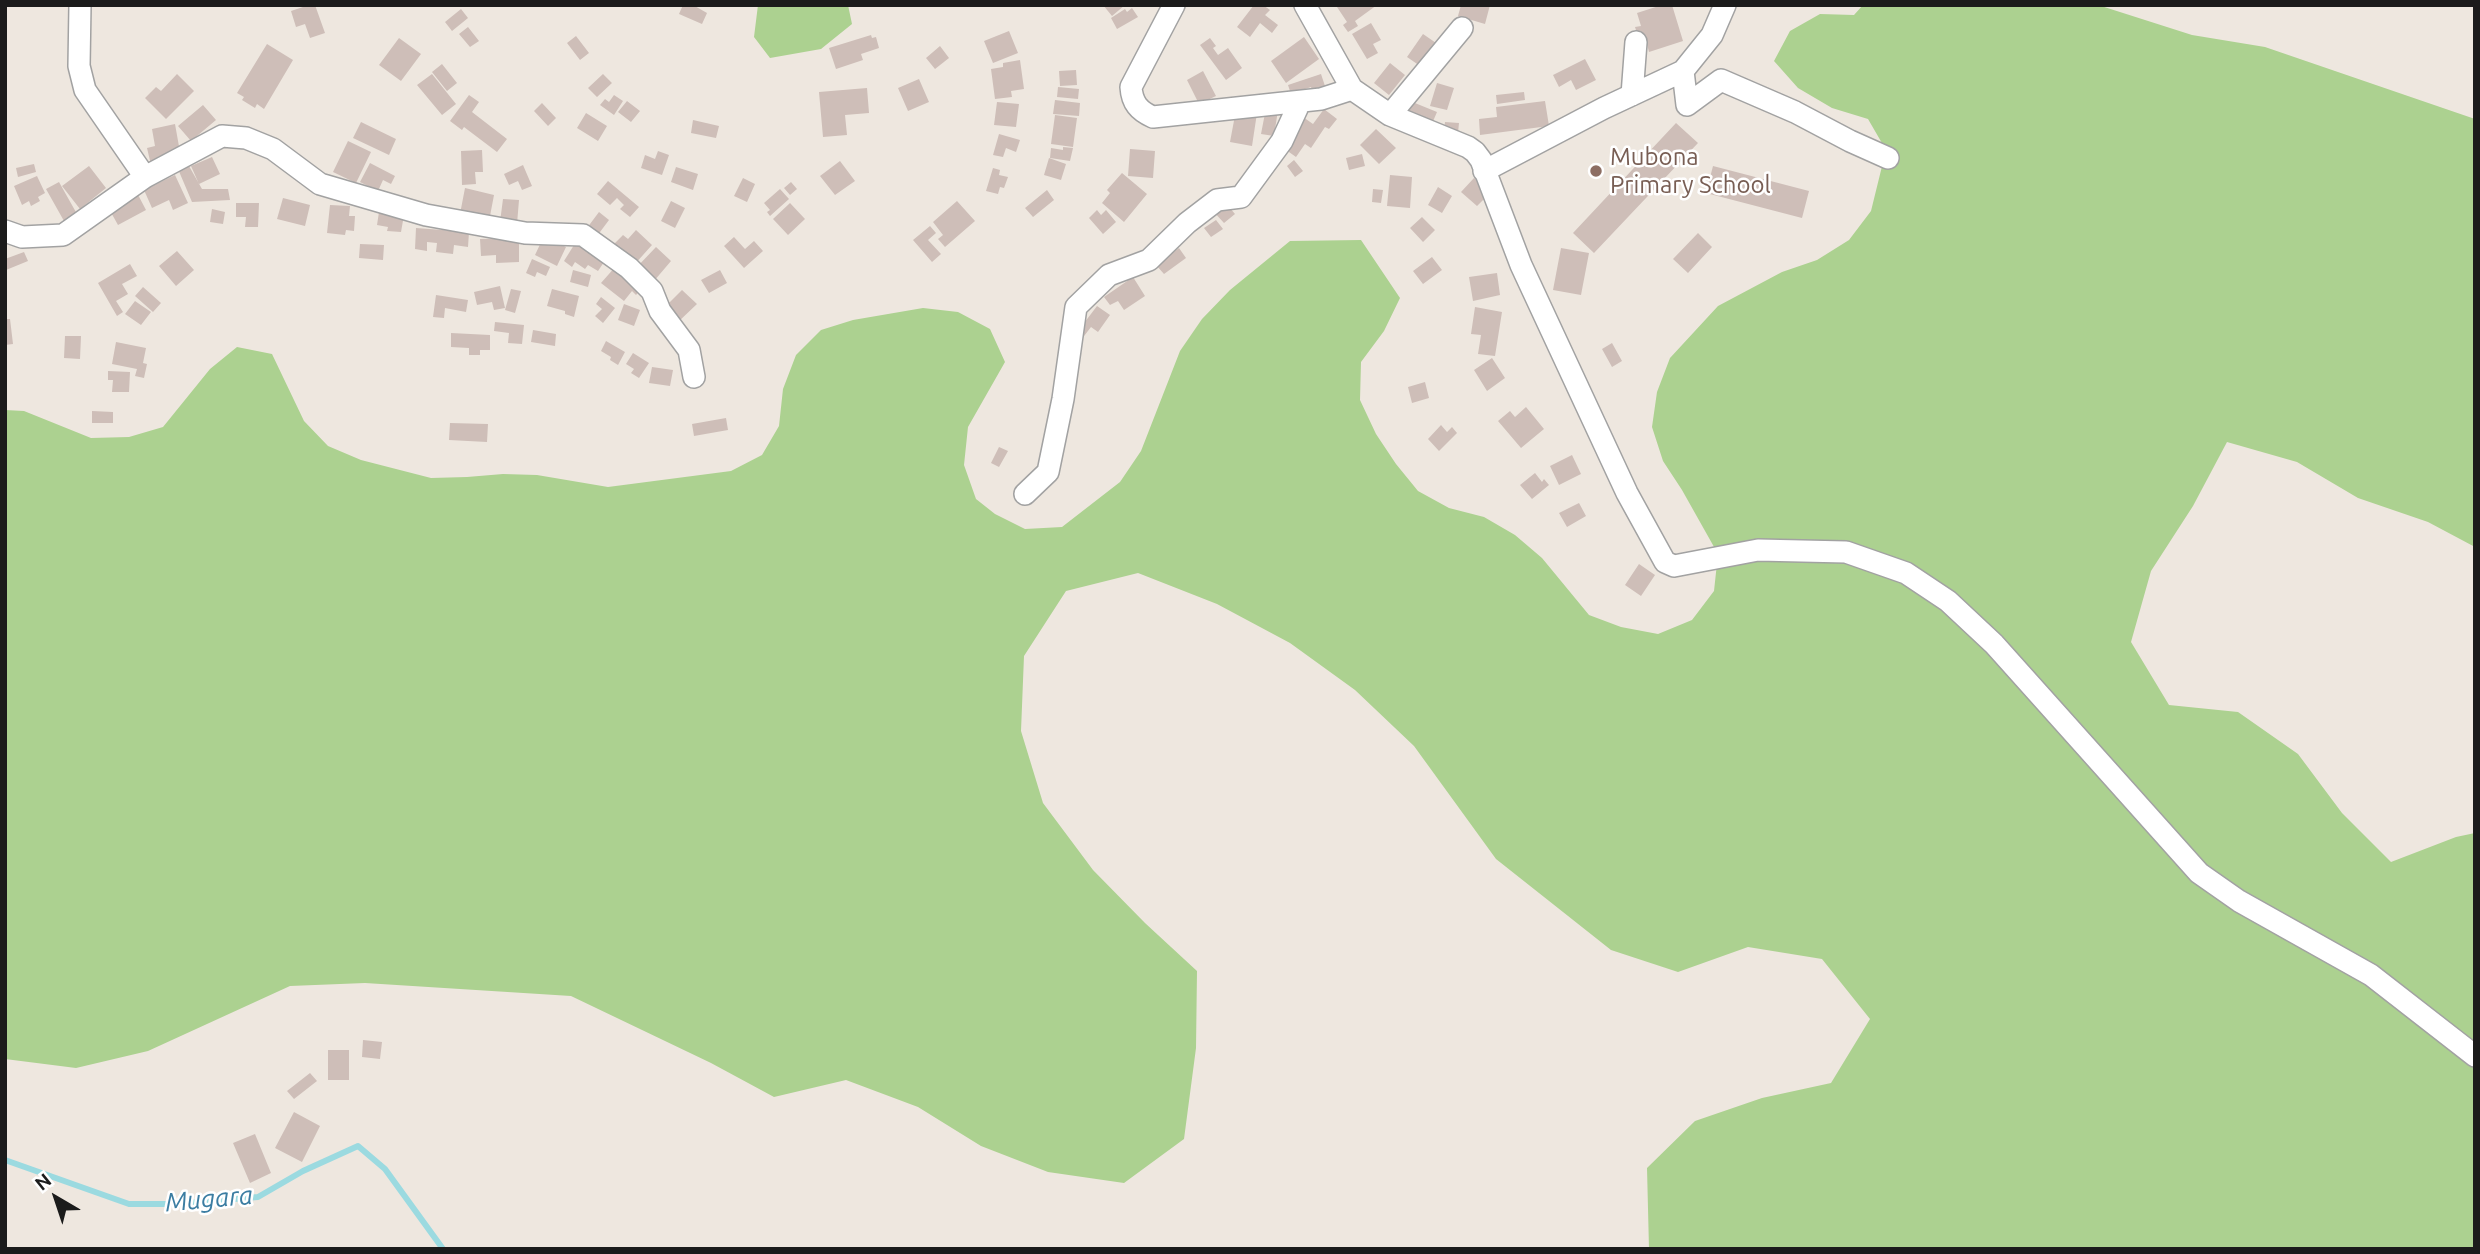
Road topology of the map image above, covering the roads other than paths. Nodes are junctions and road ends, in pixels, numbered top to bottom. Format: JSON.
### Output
{"nodes":[{"id":1,"x":80,"y":5,"type":"edge"},
{"id":2,"x":1174,"y":5,"type":"edge"},
{"id":3,"x":1305,"y":5,"type":"edge"},
{"id":4,"x":1725,"y":5,"type":"edge"},
{"id":5,"x":1462,"y":28,"type":"dead end"},
{"id":6,"x":1636,"y":42,"type":"dead end"},
{"id":7,"x":1683,"y":71,"type":"junction"},
{"id":8,"x":1352,"y":89,"type":"junction"},
{"id":9,"x":1632,"y":95,"type":"junction"},
{"id":10,"x":1300,"y":102,"type":"junction"},
{"id":11,"x":1390,"y":115,"type":"junction"},
{"id":12,"x":1888,"y":158,"type":"dead end"},
{"id":13,"x":1484,"y":171,"type":"junction"},
{"id":14,"x":145,"y":177,"type":"junction"},
{"id":15,"x":5,"y":231,"type":"edge"},
{"id":16,"x":694,"y":377,"type":"dead end"},
{"id":17,"x":1025,"y":494,"type":"dead end"},
{"id":18,"x":2475,"y":1056,"type":"edge"}],
"edges":[{"from":1,"to":14,"type":"street"},
{"from":2,"to":10,"type":"street"},
{"from":3,"to":8,"type":"street"},
{"from":4,"to":7,"type":"street"},
{"from":5,"to":11,"type":"street"},
{"from":6,"to":9,"type":"street"},
{"from":7,"to":9,"type":"street"},
{"from":7,"to":12,"type":"street"},
{"from":8,"to":10,"type":"street"},
{"from":8,"to":11,"type":"street"},
{"from":9,"to":13,"type":"street"},
{"from":10,"to":17,"type":"street"},
{"from":11,"to":13,"type":"street"},
{"from":13,"to":18,"type":"street"},
{"from":14,"to":15,"type":"street"},
{"from":14,"to":16,"type":"street"}]}
